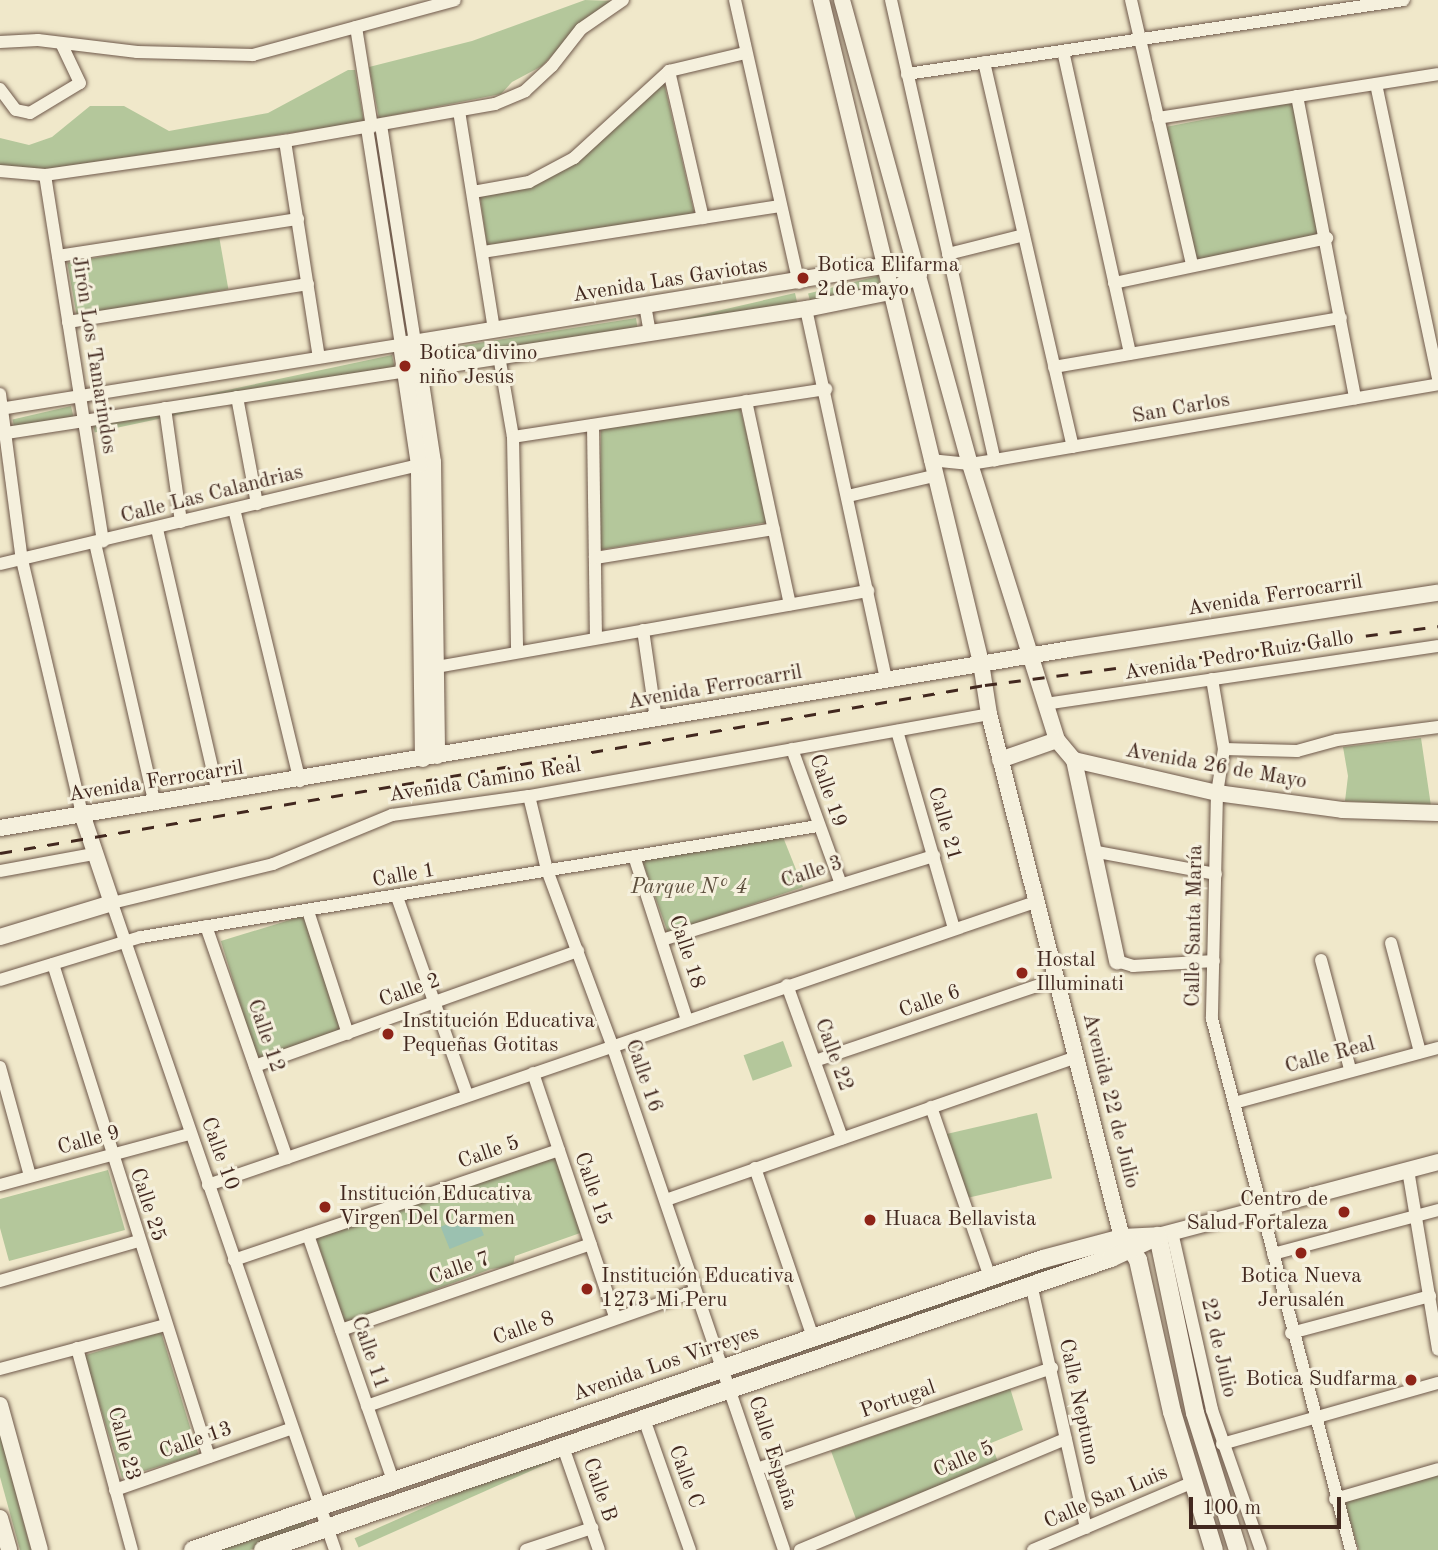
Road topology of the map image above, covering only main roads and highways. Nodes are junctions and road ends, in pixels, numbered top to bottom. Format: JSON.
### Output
{"nodes":[{"id":1,"x":1127,"y":1244,"type":"junction"},
{"id":2,"x":193,"y":1550,"type":"edge"},
{"id":3,"x":263,"y":1550,"type":"edge"},
{"id":4,"x":1214,"y":1550,"type":"edge"},
{"id":5,"x":1238,"y":1550,"type":"edge"}],
"edges":[{"from":1,"to":2,"type":"main road","name":"Avenida Los Virreyes"},
{"from":1,"to":3,"type":"main road","name":"Avenida Los Virreyes"},
{"from":1,"to":4,"type":"main road"},
{"from":1,"to":5,"type":"main road","name":"Avenida Los Virreyes"}]}
